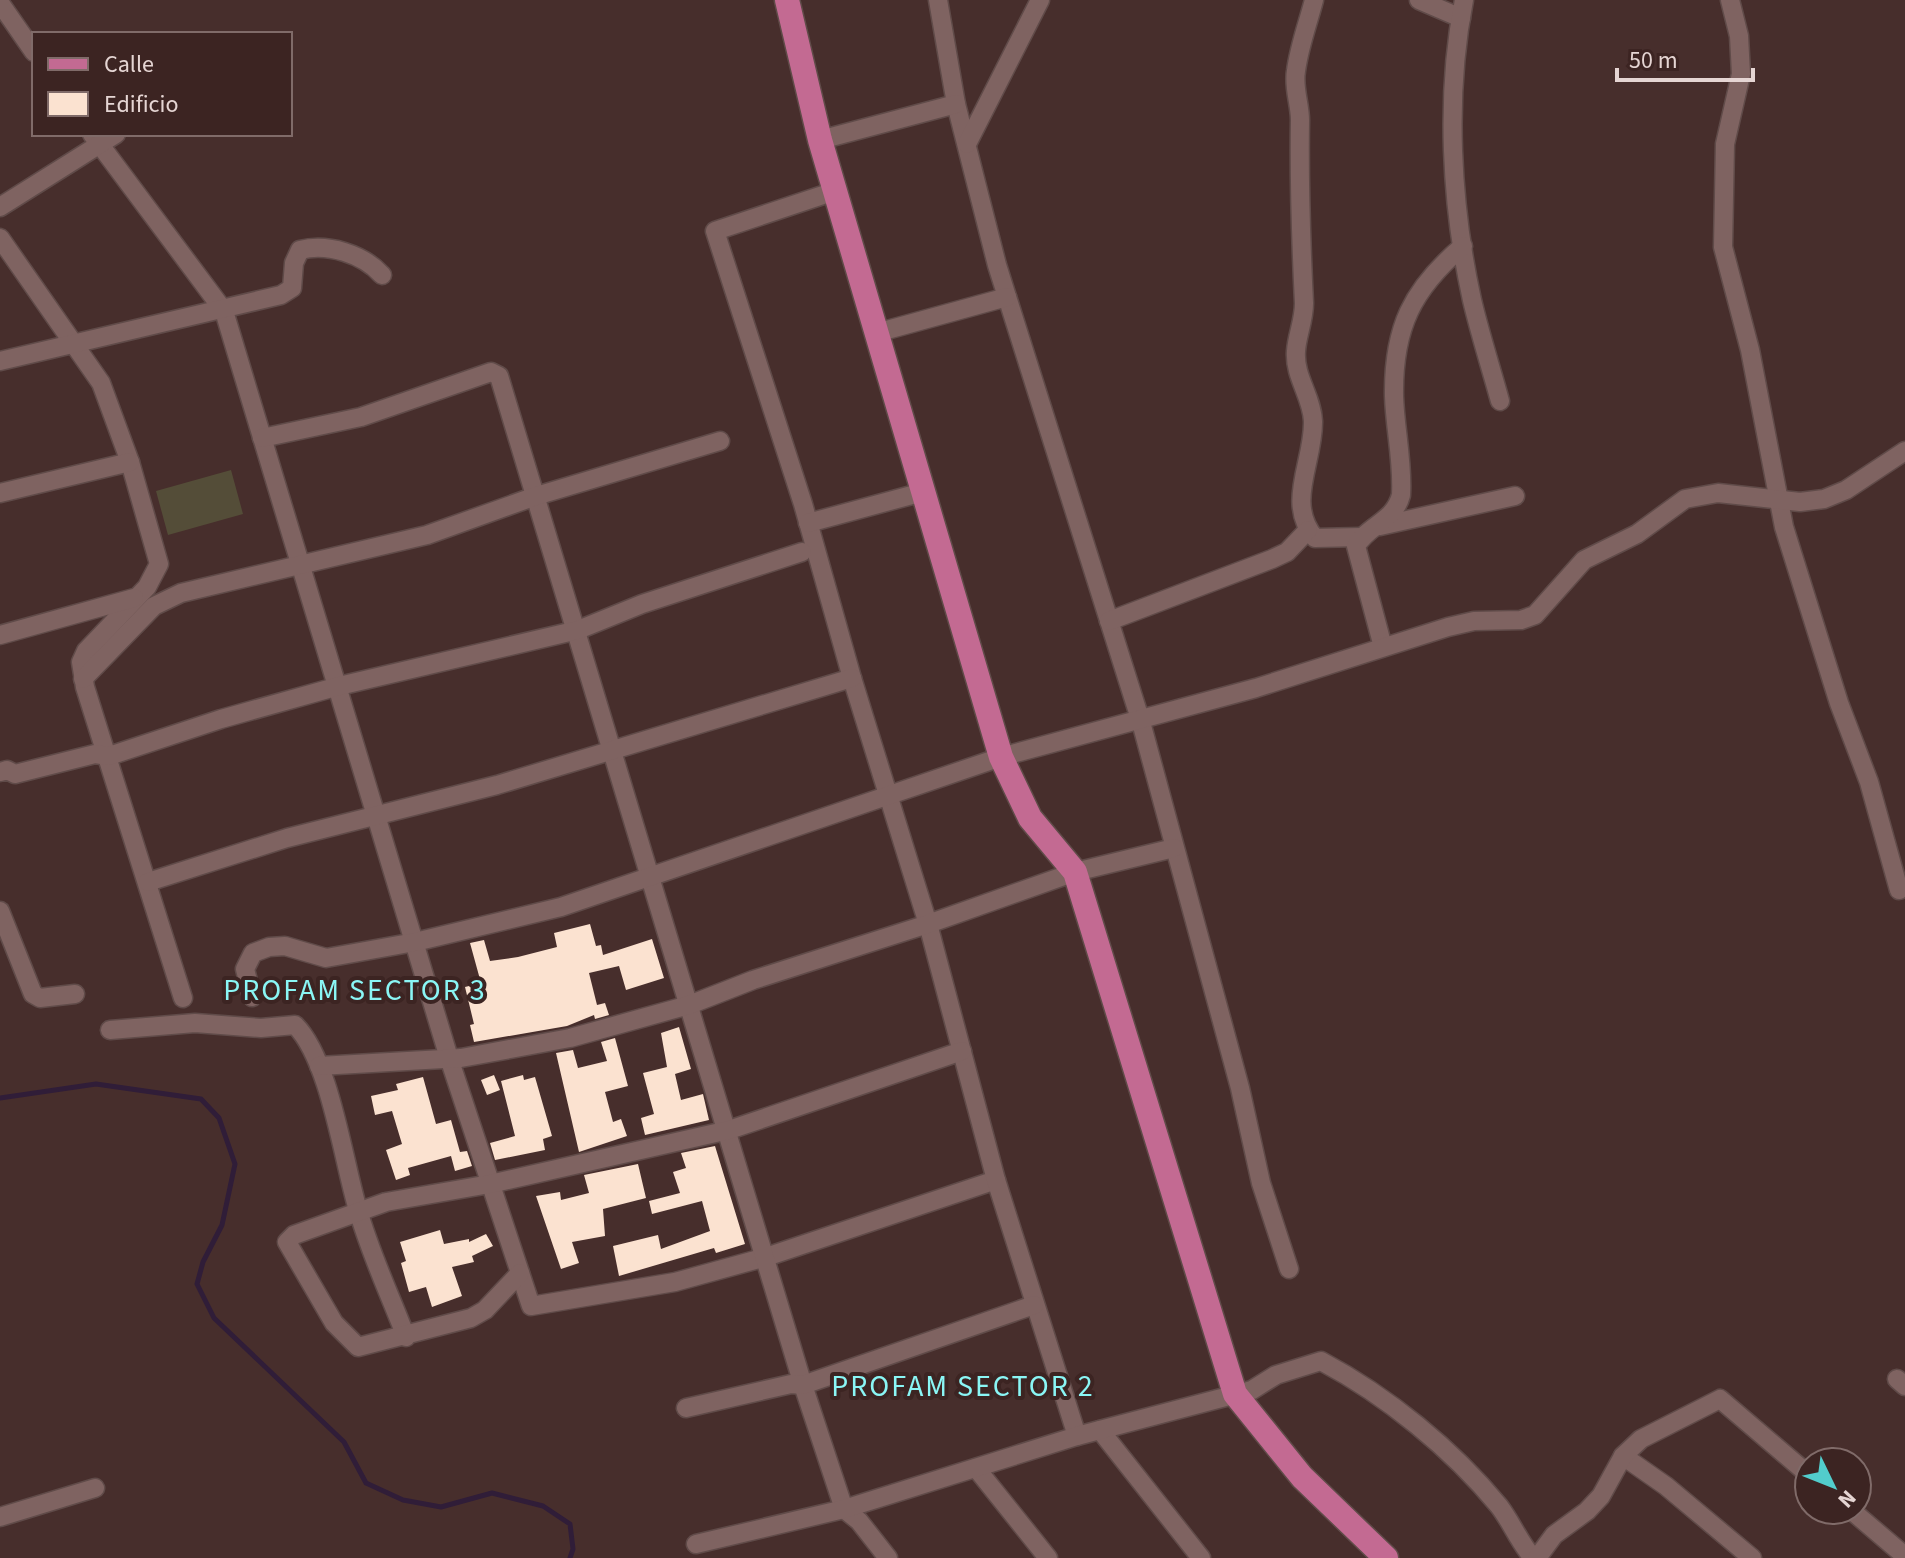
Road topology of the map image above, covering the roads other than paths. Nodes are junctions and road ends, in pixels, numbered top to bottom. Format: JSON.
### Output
{"nodes":[{"id":1,"x":787,"y":0,"type":"edge"},
{"id":2,"x":938,"y":0,"type":"edge"},
{"id":3,"x":1040,"y":0,"type":"edge"},
{"id":4,"x":1314,"y":0,"type":"edge"},
{"id":5,"x":1419,"y":0,"type":"edge"},
{"id":6,"x":1730,"y":0,"type":"edge"},
{"id":7,"x":0,"y":3,"type":"edge"},
{"id":8,"x":1463,"y":9,"type":"edge"},
{"id":9,"x":32,"y":49,"type":"edge"},
{"id":10,"x":956,"y":104,"type":"junction"},
{"id":11,"x":96,"y":140,"type":"edge"},
{"id":12,"x":820,"y":140,"type":"junction"},
{"id":13,"x":967,"y":144,"type":"junction"},
{"id":14,"x":835,"y":191,"type":"junction"},
{"id":15,"x":0,"y":207,"type":"edge"},
{"id":16,"x":0,"y":238,"type":"edge"},
{"id":17,"x":1463,"y":246,"type":"junction"},
{"id":18,"x":382,"y":275,"type":"dead end"},
{"id":19,"x":1007,"y":297,"type":"junction"},
{"id":20,"x":224,"y":311,"type":"junction"},
{"id":21,"x":876,"y":333,"type":"junction"},
{"id":22,"x":77,"y":345,"type":"junction"},
{"id":23,"x":0,"y":361,"type":"edge"},
{"id":24,"x":1500,"y":401,"type":"dead end"},
{"id":25,"x":262,"y":438,"type":"junction"},
{"id":26,"x":720,"y":441,"type":"dead end"},
{"id":27,"x":1905,"y":451,"type":"edge"},
{"id":28,"x":130,"y":462,"type":"junction"},
{"id":29,"x":923,"y":492,"type":"junction"},
{"id":30,"x":0,"y":493,"type":"edge"},
{"id":31,"x":536,"y":496,"type":"junction"},
{"id":32,"x":1515,"y":496,"type":"dead end"},
{"id":33,"x":1780,"y":500,"type":"junction"},
{"id":34,"x":808,"y":523,"type":"junction"},
{"id":35,"x":1377,"y":526,"type":"junction"},
{"id":36,"x":1308,"y":530,"type":"junction"},
{"id":37,"x":1361,"y":537,"type":"junction"},
{"id":38,"x":802,"y":552,"type":"dead end"},
{"id":39,"x":301,"y":563,"type":"junction"},
{"id":40,"x":134,"y":598,"type":"junction"},
{"id":41,"x":1109,"y":621,"type":"junction"},
{"id":42,"x":578,"y":630,"type":"junction"},
{"id":43,"x":0,"y":635,"type":"edge"},
{"id":44,"x":1383,"y":647,"type":"junction"},
{"id":45,"x":852,"y":678,"type":"junction"},
{"id":46,"x":83,"y":679,"type":"junction"},
{"id":47,"x":339,"y":686,"type":"junction"},
{"id":48,"x":1141,"y":722,"type":"junction"},
{"id":49,"x":614,"y":751,"type":"junction"},
{"id":50,"x":109,"y":756,"type":"junction"},
{"id":51,"x":1001,"y":757,"type":"junction"},
{"id":52,"x":0,"y":772,"type":"edge"},
{"id":53,"x":888,"y":798,"type":"junction"},
{"id":54,"x":377,"y":813,"type":"junction"},
{"id":55,"x":1174,"y":848,"type":"junction"},
{"id":56,"x":1075,"y":872,"type":"junction"},
{"id":57,"x":653,"y":877,"type":"junction"},
{"id":58,"x":148,"y":882,"type":"junction"},
{"id":59,"x":1899,"y":890,"type":"dead end"},
{"id":60,"x":0,"y":911,"type":"edge"},
{"id":61,"x":928,"y":924,"type":"junction"},
{"id":62,"x":415,"y":942,"type":"junction"},
{"id":63,"x":75,"y":994,"type":"dead end"},
{"id":64,"x":252,"y":997,"type":"dead end"},
{"id":65,"x":183,"y":998,"type":"dead end"},
{"id":66,"x":689,"y":1005,"type":"junction"},
{"id":67,"x":110,"y":1030,"type":"dead end"},
{"id":68,"x":962,"y":1051,"type":"junction"},
{"id":69,"x":449,"y":1058,"type":"junction"},
{"id":70,"x":319,"y":1066,"type":"junction"},
{"id":71,"x":729,"y":1130,"type":"junction"},
{"id":72,"x":996,"y":1180,"type":"junction"},
{"id":73,"x":490,"y":1184,"type":"junction"},
{"id":74,"x":359,"y":1213,"type":"junction"},
{"id":75,"x":766,"y":1257,"type":"junction"},
{"id":76,"x":1289,"y":1269,"type":"dead end"},
{"id":77,"x":520,"y":1273,"type":"junction"},
{"id":78,"x":1034,"y":1305,"type":"junction"},
{"id":79,"x":406,"y":1337,"type":"junction"},
{"id":80,"x":803,"y":1385,"type":"junction"},
{"id":81,"x":1235,"y":1394,"type":"junction"},
{"id":82,"x":686,"y":1408,"type":"dead end"},
{"id":83,"x":1100,"y":1430,"type":"junction"},
{"id":84,"x":1077,"y":1436,"type":"junction"},
{"id":85,"x":1623,"y":1456,"type":"junction"},
{"id":86,"x":1793,"y":1461,"type":"edge"},
{"id":87,"x":976,"y":1468,"type":"junction"},
{"id":88,"x":95,"y":1488,"type":"dead end"},
{"id":89,"x":844,"y":1509,"type":"junction"},
{"id":90,"x":0,"y":1517,"type":"edge"},
{"id":91,"x":1870,"y":1526,"type":"edge"},
{"id":92,"x":696,"y":1544,"type":"dead end"},
{"id":93,"x":1905,"y":1556,"type":"edge"},
{"id":94,"x":888,"y":1558,"type":"edge"},
{"id":95,"x":1048,"y":1558,"type":"edge"},
{"id":96,"x":1201,"y":1558,"type":"edge"},
{"id":97,"x":1386,"y":1558,"type":"edge"},
{"id":98,"x":1535,"y":1558,"type":"edge"},
{"id":99,"x":1752,"y":1558,"type":"edge"}],
"edges":[{"from":1,"to":12,"type":"main road"},
{"from":2,"to":10,"type":"street"},
{"from":3,"to":13,"type":"street"},
{"from":4,"to":36,"type":"street"},
{"from":5,"to":8,"type":"street"},
{"from":6,"to":33,"type":"street"},
{"from":7,"to":9,"type":"street"},
{"from":8,"to":17,"type":"street"},
{"from":10,"to":12,"type":"street"},
{"from":10,"to":13,"type":"street"},
{"from":11,"to":15,"type":"street"},
{"from":11,"to":20,"type":"street"},
{"from":12,"to":14,"type":"main road"},
{"from":13,"to":19,"type":"street"},
{"from":14,"to":21,"type":"main road"},
{"from":14,"to":34,"type":"street"},
{"from":16,"to":22,"type":"street"},
{"from":17,"to":24,"type":"street"},
{"from":17,"to":35,"type":"street"},
{"from":18,"to":20,"type":"street"},
{"from":19,"to":21,"type":"street"},
{"from":19,"to":41,"type":"street"},
{"from":20,"to":22,"type":"street"},
{"from":20,"to":25,"type":"street"},
{"from":21,"to":29,"type":"main road"},
{"from":22,"to":23,"type":"street"},
{"from":22,"to":28,"type":"street"},
{"from":25,"to":31,"type":"street"},
{"from":25,"to":39,"type":"street"},
{"from":26,"to":31,"type":"street"},
{"from":27,"to":33,"type":"street"},
{"from":28,"to":30,"type":"street"},
{"from":28,"to":40,"type":"street"},
{"from":29,"to":34,"type":"street"},
{"from":29,"to":51,"type":"main road"},
{"from":31,"to":39,"type":"street"},
{"from":31,"to":42,"type":"street"},
{"from":32,"to":35,"type":"street"},
{"from":33,"to":44,"type":"street"},
{"from":33,"to":59,"type":"street"},
{"from":34,"to":45,"type":"street"},
{"from":35,"to":37,"type":"street"},
{"from":36,"to":37,"type":"street"},
{"from":36,"to":41,"type":"street"},
{"from":37,"to":44,"type":"street"},
{"from":38,"to":42,"type":"street"},
{"from":39,"to":46,"type":"street"},
{"from":39,"to":47,"type":"street"},
{"from":40,"to":43,"type":"street"},
{"from":40,"to":46,"type":"street"},
{"from":41,"to":48,"type":"street"},
{"from":42,"to":47,"type":"street"},
{"from":42,"to":49,"type":"street"},
{"from":44,"to":48,"type":"street"},
{"from":45,"to":49,"type":"street"},
{"from":45,"to":53,"type":"street"},
{"from":46,"to":50,"type":"street"},
{"from":47,"to":50,"type":"street"},
{"from":47,"to":54,"type":"street"},
{"from":48,"to":51,"type":"street"},
{"from":48,"to":55,"type":"street"},
{"from":49,"to":54,"type":"street"},
{"from":49,"to":57,"type":"street"},
{"from":50,"to":52,"type":"street"},
{"from":50,"to":58,"type":"street"},
{"from":51,"to":53,"type":"street"},
{"from":51,"to":56,"type":"main road"},
{"from":53,"to":57,"type":"street"},
{"from":53,"to":61,"type":"street"},
{"from":54,"to":58,"type":"street"},
{"from":54,"to":62,"type":"street"},
{"from":55,"to":56,"type":"street"},
{"from":55,"to":76,"type":"street"},
{"from":56,"to":61,"type":"street"},
{"from":56,"to":81,"type":"main road"},
{"from":57,"to":62,"type":"street"},
{"from":57,"to":66,"type":"street"},
{"from":58,"to":65,"type":"street"},
{"from":60,"to":63,"type":"street"},
{"from":61,"to":66,"type":"street"},
{"from":61,"to":68,"type":"street"},
{"from":62,"to":64,"type":"street"},
{"from":62,"to":69,"type":"street"},
{"from":66,"to":69,"type":"street"},
{"from":66,"to":71,"type":"street"},
{"from":67,"to":70,"type":"street"},
{"from":68,"to":71,"type":"street"},
{"from":68,"to":72,"type":"street"},
{"from":69,"to":70,"type":"street"},
{"from":69,"to":73,"type":"street"},
{"from":70,"to":74,"type":"street"},
{"from":71,"to":73,"type":"street"},
{"from":71,"to":75,"type":"street"},
{"from":72,"to":75,"type":"street"},
{"from":72,"to":78,"type":"street"},
{"from":73,"to":74,"type":"street"},
{"from":73,"to":77,"type":"street"},
{"from":74,"to":79,"type":"street"},
{"from":74,"to":79,"type":"street"},
{"from":75,"to":77,"type":"street"},
{"from":75,"to":80,"type":"street"},
{"from":77,"to":79,"type":"street"},
{"from":78,"to":80,"type":"street"},
{"from":78,"to":84,"type":"street"},
{"from":80,"to":82,"type":"street"},
{"from":80,"to":89,"type":"street"},
{"from":81,"to":83,"type":"street"},
{"from":81,"to":97,"type":"main road"},
{"from":81,"to":98,"type":"street"},
{"from":83,"to":84,"type":"street"},
{"from":83,"to":96,"type":"street"},
{"from":84,"to":87,"type":"street"},
{"from":85,"to":86,"type":"street"},
{"from":85,"to":98,"type":"street"},
{"from":85,"to":99,"type":"street"},
{"from":87,"to":89,"type":"street"},
{"from":87,"to":95,"type":"street"},
{"from":88,"to":90,"type":"street"},
{"from":89,"to":92,"type":"street"},
{"from":89,"to":94,"type":"street"},
{"from":91,"to":93,"type":"street"}]}
